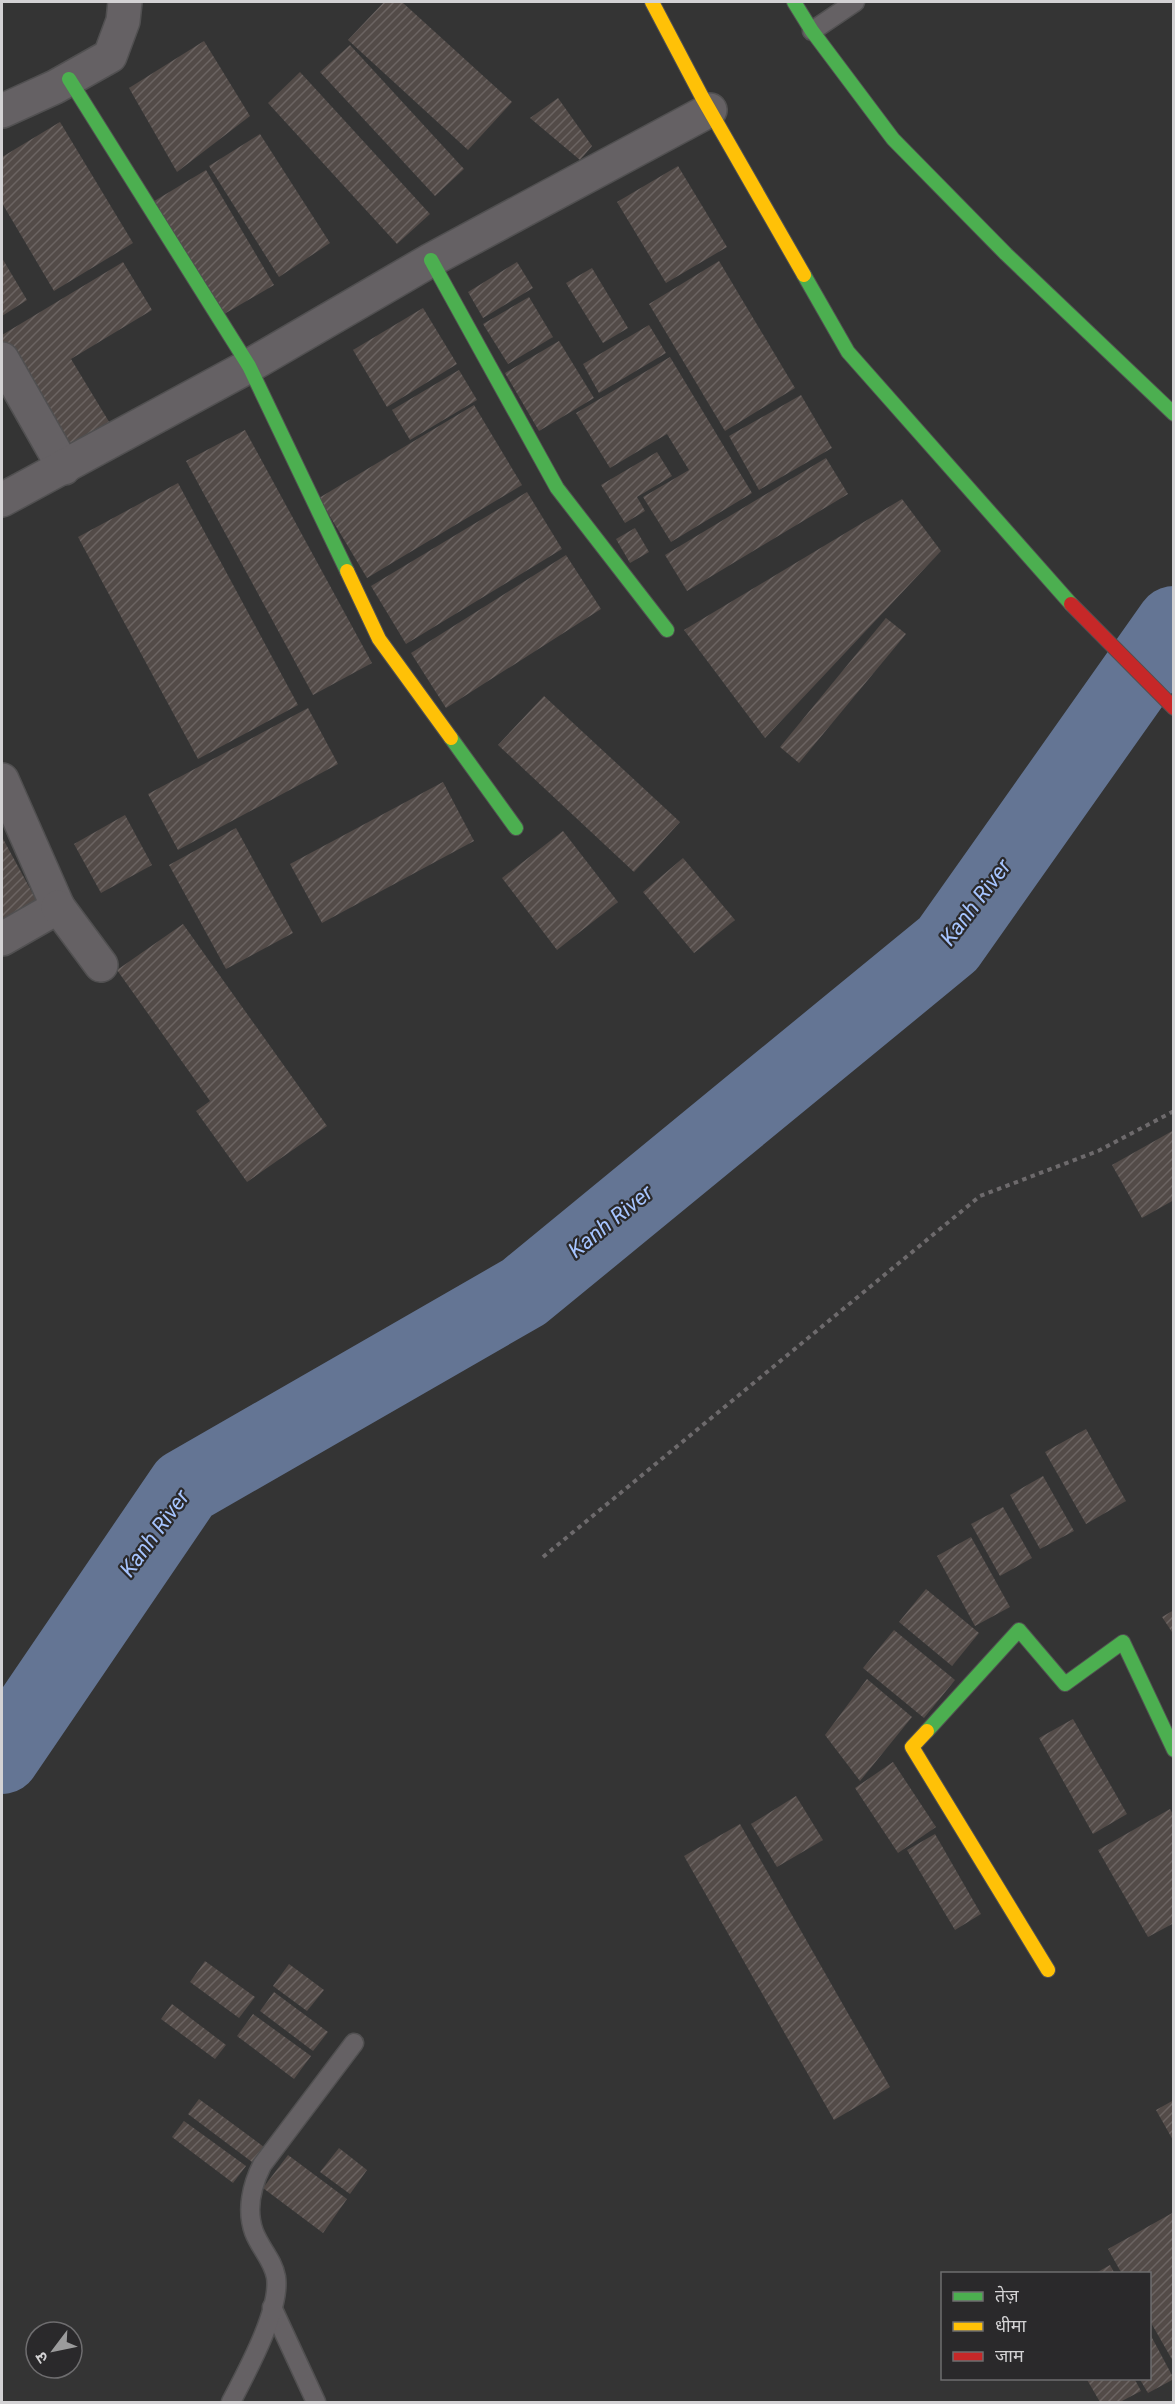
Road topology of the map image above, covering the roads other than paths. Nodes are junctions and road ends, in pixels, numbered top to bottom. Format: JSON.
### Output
{"nodes":[{"id":1,"x":125,"y":2,"type":"edge"},
{"id":2,"x":652,"y":2,"type":"edge"},
{"id":3,"x":794,"y":2,"type":"edge"},
{"id":4,"x":855,"y":2,"type":"edge"},
{"id":5,"x":812,"y":31,"type":"junction"},
{"id":6,"x":69,"y":79,"type":"junction"},
{"id":7,"x":710,"y":110,"type":"junction"},
{"id":8,"x":2,"y":111,"type":"edge"},
{"id":9,"x":431,"y":260,"type":"junction"},
{"id":10,"x":2,"y":359,"type":"edge"},
{"id":11,"x":249,"y":366,"type":"junction"},
{"id":12,"x":1173,"y":414,"type":"edge"},
{"id":13,"x":64,"y":468,"type":"junction"},
{"id":14,"x":2,"y":500,"type":"edge"},
{"id":15,"x":667,"y":630,"type":"dead end"},
{"id":16,"x":1173,"y":708,"type":"edge"},
{"id":17,"x":2,"y":780,"type":"edge"},
{"id":18,"x":516,"y":828,"type":"dead end"},
{"id":19,"x":58,"y":907,"type":"junction"},
{"id":20,"x":2,"y":939,"type":"edge"},
{"id":21,"x":101,"y":965,"type":"dead end"},
{"id":22,"x":1173,"y":1750,"type":"edge"},
{"id":23,"x":1048,"y":1970,"type":"dead end"},
{"id":24,"x":354,"y":2043,"type":"dead end"},
{"id":25,"x":272,"y":2307,"type":"junction"},
{"id":26,"x":231,"y":2403,"type":"edge"},
{"id":27,"x":316,"y":2403,"type":"edge"}],
"edges":[{"from":1,"to":6,"type":"street"},
{"from":2,"to":7,"type":"street"},
{"from":3,"to":5,"type":"street"},
{"from":4,"to":5,"type":"lane"},
{"from":5,"to":12,"type":"street"},
{"from":6,"to":8,"type":"street"},
{"from":6,"to":11,"type":"street"},
{"from":7,"to":9,"type":"street"},
{"from":7,"to":16,"type":"street"},
{"from":9,"to":11,"type":"street"},
{"from":9,"to":15,"type":"street"},
{"from":10,"to":13,"type":"street"},
{"from":11,"to":13,"type":"street"},
{"from":11,"to":18,"type":"street"},
{"from":13,"to":14,"type":"street"},
{"from":17,"to":19,"type":"street"},
{"from":19,"to":20,"type":"street"},
{"from":19,"to":21,"type":"street"},
{"from":22,"to":23,"type":"street"},
{"from":24,"to":25,"type":"lane"},
{"from":25,"to":26,"type":"lane"},
{"from":25,"to":27,"type":"lane"}]}
